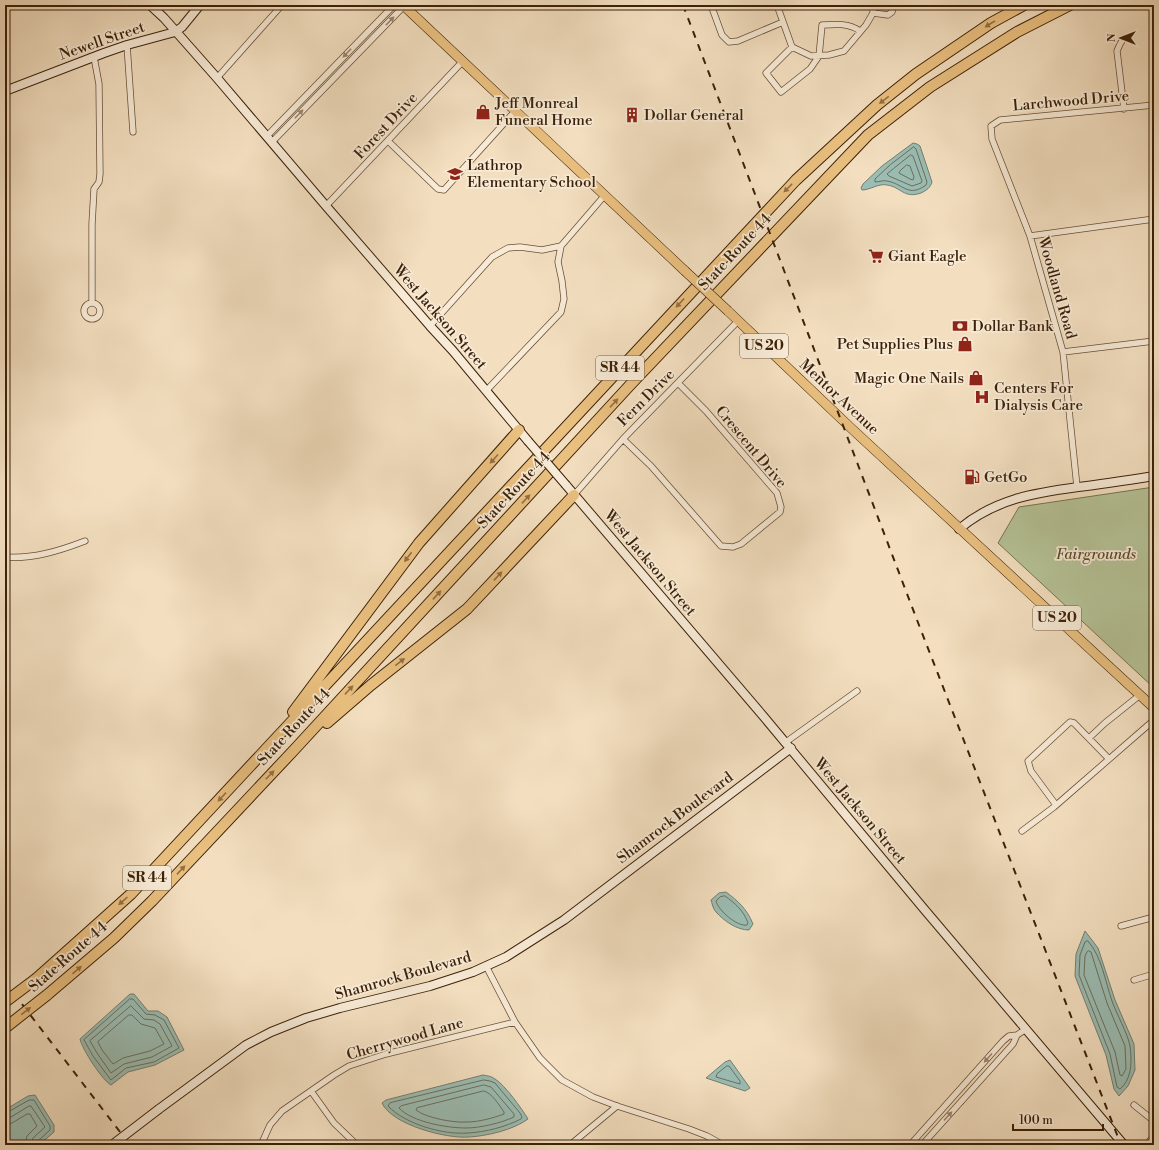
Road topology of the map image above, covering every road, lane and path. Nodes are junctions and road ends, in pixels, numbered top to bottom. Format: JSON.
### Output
{"nodes":[{"id":1,"x":150,"y":5,"type":"edge"},
{"id":2,"x":200,"y":5,"type":"edge"},
{"id":3,"x":282,"y":5,"type":"edge"},
{"id":4,"x":394,"y":5,"type":"edge"},
{"id":5,"x":404,"y":5,"type":"edge"},
{"id":6,"x":711,"y":5,"type":"edge"},
{"id":7,"x":777,"y":5,"type":"edge"},
{"id":8,"x":873,"y":5,"type":"edge"},
{"id":9,"x":893,"y":5,"type":"edge"},
{"id":10,"x":1024,"y":5,"type":"edge"},
{"id":11,"x":1070,"y":5,"type":"edge"},
{"id":12,"x":872,"y":13,"type":"junction"},
{"id":13,"x":783,"y":22,"type":"junction"},
{"id":14,"x":860,"y":31,"type":"junction"},
{"id":15,"x":175,"y":32,"type":"junction"},
{"id":16,"x":1124,"y":38,"type":"dead end"},
{"id":17,"x":127,"y":45,"type":"junction"},
{"id":18,"x":792,"y":47,"type":"junction"},
{"id":19,"x":819,"y":56,"type":"junction"},
{"id":20,"x":94,"y":57,"type":"junction"},
{"id":21,"x":463,"y":61,"type":"junction"},
{"id":22,"x":217,"y":78,"type":"junction"},
{"id":23,"x":5,"y":91,"type":"edge"},
{"id":24,"x":1154,"y":106,"type":"edge"},
{"id":25,"x":1124,"y":109,"type":"junction"},
{"id":26,"x":516,"y":110,"type":"junction"},
{"id":27,"x":991,"y":126,"type":"joint"},
{"id":28,"x":133,"y":132,"type":"dead end"},
{"id":29,"x":270,"y":140,"type":"junction"},
{"id":30,"x":388,"y":141,"type":"junction"},
{"id":31,"x":605,"y":195,"type":"junction"},
{"id":32,"x":326,"y":206,"type":"junction"},
{"id":33,"x":1154,"y":219,"type":"edge"},
{"id":34,"x":1030,"y":236,"type":"junction"},
{"id":35,"x":561,"y":246,"type":"junction"},
{"id":36,"x":92,"y":303,"type":"dead end"},
{"id":37,"x":738,"y":321,"type":"junction"},
{"id":38,"x":430,"y":326,"type":"junction"},
{"id":39,"x":1154,"y":341,"type":"edge"},
{"id":40,"x":1063,"y":352,"type":"junction"},
{"id":41,"x":678,"y":383,"type":"junction"},
{"id":42,"x":486,"y":390,"type":"junction"},
{"id":43,"x":520,"y":430,"type":"junction"},
{"id":44,"x":623,"y":439,"type":"junction"},
{"id":45,"x":1154,"y":476,"type":"edge"},
{"id":46,"x":1078,"y":487,"type":"junction"},
{"id":47,"x":574,"y":495,"type":"junction"},
{"id":48,"x":959,"y":529,"type":"junction"},
{"id":49,"x":85,"y":541,"type":"dead end"},
{"id":50,"x":5,"y":557,"type":"edge"},
{"id":51,"x":857,"y":691,"type":"dead end"},
{"id":52,"x":1140,"y":695,"type":"junction"},
{"id":53,"x":1154,"y":708,"type":"edge"},
{"id":54,"x":1154,"y":720,"type":"edge"},
{"id":55,"x":1089,"y":738,"type":"junction"},
{"id":56,"x":788,"y":745,"type":"junction"},
{"id":57,"x":294,"y":750,"type":"junction"},
{"id":58,"x":262,"y":754,"type":"junction"},
{"id":59,"x":1109,"y":759,"type":"junction"},
{"id":60,"x":1056,"y":805,"type":"junction"},
{"id":61,"x":1022,"y":831,"type":"dead end"},
{"id":62,"x":1154,"y":917,"type":"edge"},
{"id":63,"x":1121,"y":926,"type":"dead end"},
{"id":64,"x":486,"y":966,"type":"junction"},
{"id":65,"x":1154,"y":974,"type":"edge"},
{"id":66,"x":1134,"y":980,"type":"dead end"},
{"id":67,"x":5,"y":1002,"type":"edge"},
{"id":68,"x":515,"y":1022,"type":"junction"},
{"id":69,"x":5,"y":1028,"type":"edge"},
{"id":70,"x":1026,"y":1029,"type":"junction"},
{"id":71,"x":1018,"y":1035,"type":"junction"},
{"id":72,"x":310,"y":1091,"type":"junction"},
{"id":73,"x":1134,"y":1105,"type":"dead end"},
{"id":74,"x":617,"y":1106,"type":"junction"},
{"id":75,"x":1154,"y":1121,"type":"edge"},
{"id":76,"x":1154,"y":1136,"type":"edge"},
{"id":77,"x":720,"y":1144,"type":"edge"},
{"id":78,"x":112,"y":1145,"type":"edge"},
{"id":79,"x":261,"y":1145,"type":"edge"},
{"id":80,"x":357,"y":1145,"type":"edge"},
{"id":81,"x":570,"y":1145,"type":"edge"},
{"id":82,"x":910,"y":1145,"type":"edge"},
{"id":83,"x":922,"y":1145,"type":"edge"},
{"id":84,"x":1124,"y":1145,"type":"edge"},
{"id":85,"x":1146,"y":1145,"type":"edge"}],
"edges":[{"from":1,"to":15,"type":"street","name":"West Jackson Street"},
{"from":2,"to":15,"type":"street","name":"Newell Street"},
{"from":3,"to":22,"type":"street"},
{"from":4,"to":29,"type":"street","one_way":true},
{"from":5,"to":21,"type":"main road","name":"Mentor Avenue","number":"US 20"},
{"from":29,"to":5,"type":"street","one_way":true},
{"from":6,"to":13,"type":"street"},
{"from":7,"to":13,"type":"street"},
{"from":8,"to":12,"type":"street"},
{"from":9,"to":12,"type":"street"},
{"from":10,"to":58,"type":"highway","name":"State Route 44","number":"SR 44","one_way":true},
{"from":57,"to":11,"type":"highway","name":"State Route 44","number":"SR 44","one_way":true},
{"from":12,"to":14,"type":"street"},
{"from":13,"to":18,"type":"street"},
{"from":14,"to":19,"type":"street"},
{"from":14,"to":19,"type":"street"},
{"from":15,"to":17,"type":"street","name":"Newell Street"},
{"from":15,"to":22,"type":"street","name":"West Jackson Street"},
{"from":16,"to":25,"type":"street"},
{"from":17,"to":20,"type":"street","name":"Newell Street"},
{"from":17,"to":28,"type":"street"},
{"from":18,"to":19,"type":"street"},
{"from":18,"to":19,"type":"street"},
{"from":20,"to":23,"type":"street","name":"Newell Street"},
{"from":20,"to":36,"type":"street"},
{"from":21,"to":26,"type":"main road","name":"Mentor Avenue","number":"US 20"},
{"from":21,"to":30,"type":"street","name":"Forest Drive"},
{"from":22,"to":29,"type":"street","name":"West Jackson Street"},
{"from":24,"to":25,"type":"street","name":"Larchwood Drive"},
{"from":25,"to":27,"type":"street","name":"Larchwood Drive"},
{"from":26,"to":30,"type":"street"},
{"from":26,"to":31,"type":"main road","name":"Mentor Avenue","number":"US 20"},
{"from":27,"to":34,"type":"street","name":"Woodland Road"},
{"from":29,"to":32,"type":"street","name":"West Jackson Street"},
{"from":30,"to":32,"type":"street","name":"Forest Drive"},
{"from":31,"to":35,"type":"street"},
{"from":31,"to":37,"type":"main road","name":"Mentor Avenue","number":"US 20","bridge":true},
{"from":32,"to":38,"type":"street","name":"West Jackson Street"},
{"from":33,"to":34,"type":"street"},
{"from":34,"to":40,"type":"street","name":"Woodland Road"},
{"from":35,"to":38,"type":"street"},
{"from":35,"to":42,"type":"street"},
{"from":37,"to":41,"type":"street","name":"Fern Drive"},
{"from":37,"to":48,"type":"main road","name":"Mentor Avenue","number":"US 20"},
{"from":38,"to":42,"type":"street","name":"West Jackson Street"},
{"from":39,"to":40,"type":"street"},
{"from":40,"to":46,"type":"street","name":"Woodland Road"},
{"from":41,"to":44,"type":"street","name":"Fern Drive"},
{"from":41,"to":44,"type":"street","name":"Crescent Drive"},
{"from":42,"to":43,"type":"street","name":"West Jackson Street"},
{"from":43,"to":47,"type":"street","name":"West Jackson Street","bridge":true},
{"from":43,"to":58,"type":"highway","one_way":true},
{"from":44,"to":47,"type":"street","name":"Fern Drive"},
{"from":45,"to":46,"type":"street"},
{"from":46,"to":48,"type":"street"},
{"from":47,"to":56,"type":"street","name":"West Jackson Street"},
{"from":57,"to":47,"type":"highway","one_way":true},
{"from":48,"to":52,"type":"main road","name":"Mentor Avenue","number":"US 20"},
{"from":49,"to":50,"type":"street"},
{"from":51,"to":56,"type":"street"},
{"from":52,"to":53,"type":"main road","name":"Mentor Avenue","number":"US 20"},
{"from":52,"to":55,"type":"street"},
{"from":54,"to":59,"type":"street"},
{"from":55,"to":59,"type":"street"},
{"from":55,"to":60,"type":"street"},
{"from":56,"to":64,"type":"street","name":"Shamrock Boulevard"},
{"from":56,"to":70,"type":"street","name":"West Jackson Street"},
{"from":69,"to":57,"type":"highway","name":"State Route 44","number":"SR 44","one_way":true,"bridge":true},
{"from":58,"to":67,"type":"highway","name":"State Route 44","number":"SR 44","one_way":true,"bridge":true},
{"from":59,"to":60,"type":"street"},
{"from":60,"to":61,"type":"street"},
{"from":62,"to":63,"type":"street"},
{"from":64,"to":68,"type":"street"},
{"from":64,"to":78,"type":"street","name":"Shamrock Boulevard","bridge":true},
{"from":65,"to":66,"type":"street"},
{"from":68,"to":72,"type":"street","name":"Cherrywood Lane"},
{"from":68,"to":74,"type":"street"},
{"from":70,"to":71,"type":"street"},
{"from":70,"to":84,"type":"street","name":"West Jackson Street"},
{"from":71,"to":82,"type":"street","one_way":true},
{"from":83,"to":71,"type":"street","one_way":true},
{"from":72,"to":79,"type":"street","name":"Cherrywood Lane"},
{"from":72,"to":80,"type":"street"},
{"from":73,"to":75,"type":"street"},
{"from":74,"to":77,"type":"street"},
{"from":74,"to":81,"type":"street"},
{"from":76,"to":85,"type":"street"}]}
